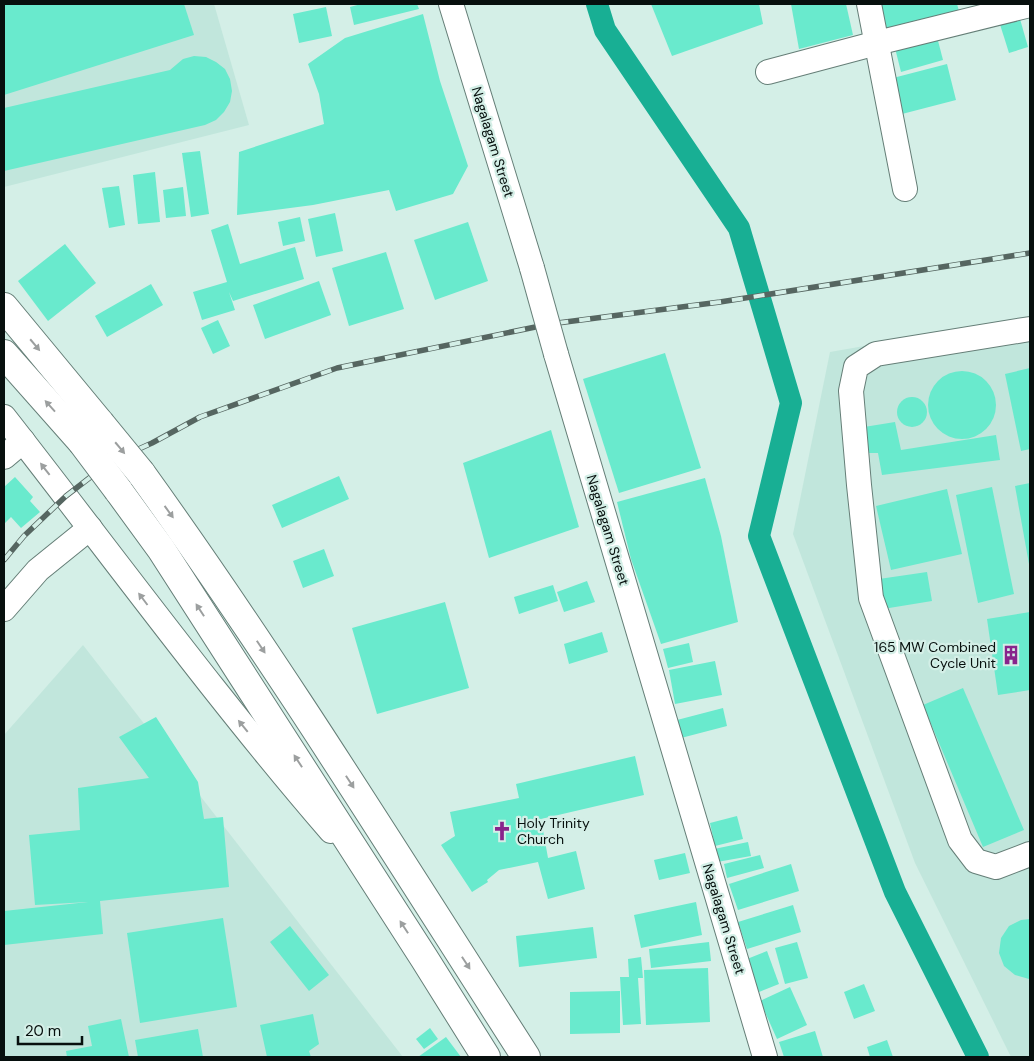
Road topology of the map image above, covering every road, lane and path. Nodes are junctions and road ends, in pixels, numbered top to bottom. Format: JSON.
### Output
{"nodes":[{"id":1,"x":451,"y":4,"type":"edge"},
{"id":2,"x":870,"y":4,"type":"edge"},
{"id":3,"x":1030,"y":5,"type":"edge"},
{"id":4,"x":877,"y":43,"type":"junction"},
{"id":5,"x":768,"y":72,"type":"dead end"},
{"id":6,"x":905,"y":189,"type":"dead end"},
{"id":7,"x":4,"y":308,"type":"edge"},
{"id":8,"x":1030,"y":329,"type":"edge"},
{"id":9,"x":4,"y":354,"type":"edge"},
{"id":10,"x":5,"y":420,"type":"edge"},
{"id":11,"x":91,"y":433,"type":"junction"},
{"id":12,"x":23,"y":441,"type":"junction"},
{"id":13,"x":4,"y":457,"type":"edge"},
{"id":14,"x":90,"y":528,"type":"junction"},
{"id":15,"x":4,"y":609,"type":"edge"},
{"id":16,"x":1030,"y":854,"type":"edge"},
{"id":17,"x":377,"y":884,"type":"junction"},
{"id":18,"x":451,"y":940,"type":"junction"},
{"id":19,"x":424,"y":958,"type":"junction"},
{"id":20,"x":486,"y":1057,"type":"edge"},
{"id":21,"x":526,"y":1057,"type":"edge"},
{"id":22,"x":766,"y":1057,"type":"edge"}],
"edges":[{"from":1,"to":22,"type":"street","name":"Nagalagam Street","bridge":true},
{"from":2,"to":4,"type":"street"},
{"from":3,"to":4,"type":"street"},
{"from":4,"to":5,"type":"street"},
{"from":4,"to":6,"type":"street"},
{"from":7,"to":11,"type":"main road","one_way":true},
{"from":8,"to":16,"type":"street"},
{"from":11,"to":9,"type":"main road","one_way":true},
{"from":10,"to":12,"type":"street"},
{"from":17,"to":11,"type":"main road","one_way":true,"bridge":true},
{"from":11,"to":18,"type":"main road","one_way":true,"bridge":true},
{"from":12,"to":13,"type":"street"},
{"from":14,"to":12,"type":"street","one_way":true},
{"from":14,"to":15,"type":"street"},
{"from":17,"to":14,"type":"street","one_way":true},
{"from":19,"to":17,"type":"main road","one_way":true},
{"from":18,"to":19,"type":"main road"},
{"from":18,"to":21,"type":"main road","one_way":true},
{"from":19,"to":20,"type":"main road"}]}
